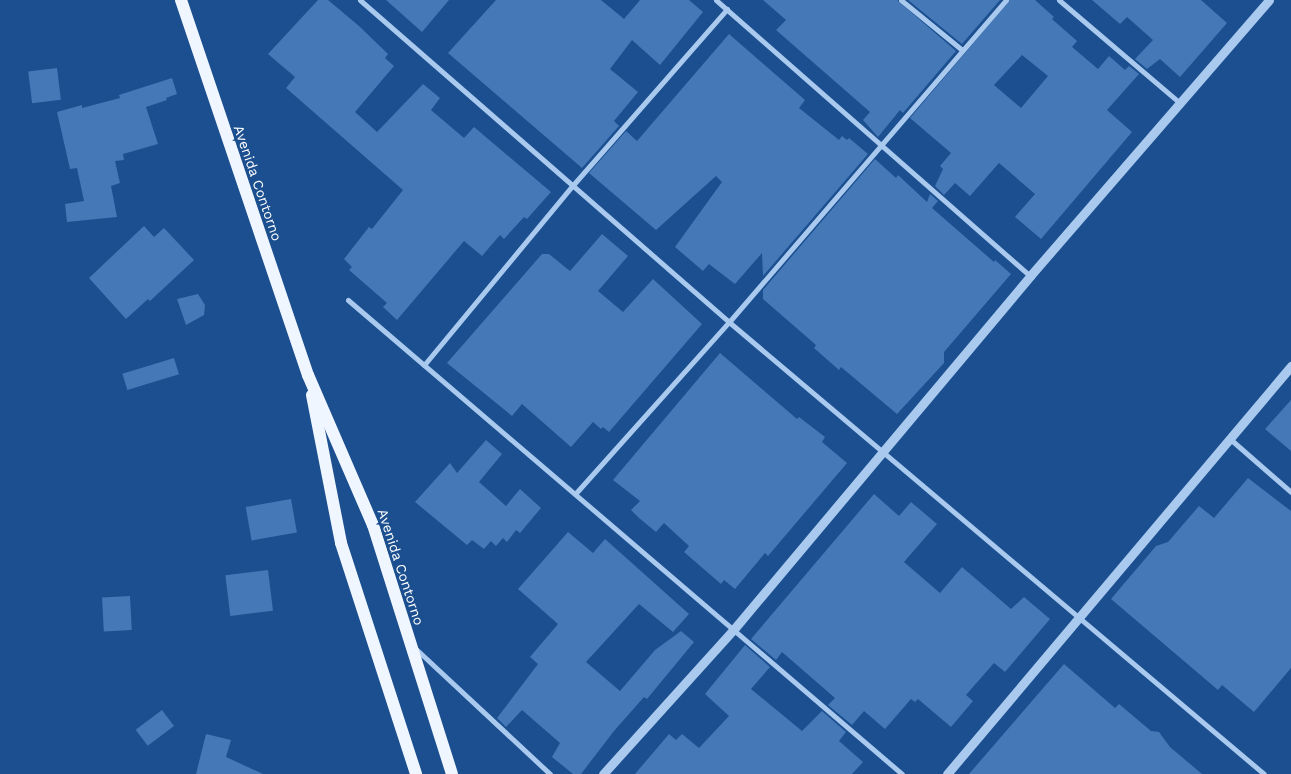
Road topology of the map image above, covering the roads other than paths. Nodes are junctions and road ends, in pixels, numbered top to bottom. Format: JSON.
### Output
{"nodes":[{"id":1,"x":181,"y":0,"type":"edge"},
{"id":2,"x":360,"y":0,"type":"edge"},
{"id":3,"x":716,"y":0,"type":"edge"},
{"id":4,"x":901,"y":0,"type":"edge"},
{"id":5,"x":1006,"y":0,"type":"edge"},
{"id":6,"x":1059,"y":0,"type":"edge"},
{"id":7,"x":1269,"y":0,"type":"edge"},
{"id":8,"x":727,"y":9,"type":"junction"},
{"id":9,"x":962,"y":50,"type":"junction"},
{"id":10,"x":1180,"y":103,"type":"junction"},
{"id":11,"x":882,"y":146,"type":"junction"},
{"id":12,"x":573,"y":185,"type":"junction"},
{"id":13,"x":1030,"y":276,"type":"junction"},
{"id":14,"x":348,"y":300,"type":"dead end"},
{"id":15,"x":729,"y":322,"type":"junction"},
{"id":16,"x":424,"y":365,"type":"junction"},
{"id":17,"x":1291,"y":366,"type":"edge"},
{"id":18,"x":308,"y":375,"type":"junction"},
{"id":19,"x":1228,"y":438,"type":"junction"},
{"id":20,"x":882,"y":453,"type":"junction"},
{"id":21,"x":1291,"y":492,"type":"edge"},
{"id":22,"x":575,"y":494,"type":"junction"},
{"id":23,"x":1079,"y":618,"type":"junction"},
{"id":24,"x":734,"y":629,"type":"junction"},
{"id":25,"x":409,"y":642,"type":"junction"},
{"id":26,"x":416,"y":774,"type":"edge"},
{"id":27,"x":452,"y":774,"type":"edge"},
{"id":28,"x":550,"y":774,"type":"edge"},
{"id":29,"x":603,"y":774,"type":"edge"},
{"id":30,"x":902,"y":774,"type":"edge"},
{"id":31,"x":947,"y":774,"type":"edge"},
{"id":32,"x":1264,"y":774,"type":"edge"}],
"edges":[{"from":1,"to":18,"type":"main road","name":"Avenida Contorno"},
{"from":2,"to":12,"type":"street"},
{"from":3,"to":8,"type":"street"},
{"from":4,"to":9,"type":"street"},
{"from":5,"to":9,"type":"street"},
{"from":6,"to":10,"type":"street"},
{"from":7,"to":10,"type":"street"},
{"from":8,"to":11,"type":"street"},
{"from":8,"to":12,"type":"street"},
{"from":9,"to":11,"type":"street"},
{"from":10,"to":13,"type":"street"},
{"from":11,"to":13,"type":"street"},
{"from":11,"to":15,"type":"street"},
{"from":12,"to":15,"type":"street"},
{"from":12,"to":16,"type":"street"},
{"from":13,"to":20,"type":"street"},
{"from":14,"to":16,"type":"street"},
{"from":15,"to":20,"type":"street"},
{"from":15,"to":22,"type":"street"},
{"from":16,"to":22,"type":"street"},
{"from":17,"to":19,"type":"street"},
{"from":18,"to":25,"type":"main road","name":"Avenida Contorno"},
{"from":18,"to":26,"type":"main road","name":"Avenida Contorno"},
{"from":19,"to":21,"type":"street"},
{"from":19,"to":23,"type":"street"},
{"from":20,"to":23,"type":"street"},
{"from":20,"to":24,"type":"street"},
{"from":22,"to":24,"type":"street"},
{"from":23,"to":31,"type":"street"},
{"from":23,"to":32,"type":"street"},
{"from":24,"to":29,"type":"street"},
{"from":24,"to":30,"type":"street"},
{"from":25,"to":27,"type":"main road","name":"Avenida Contorno"},
{"from":25,"to":28,"type":"street"}]}
